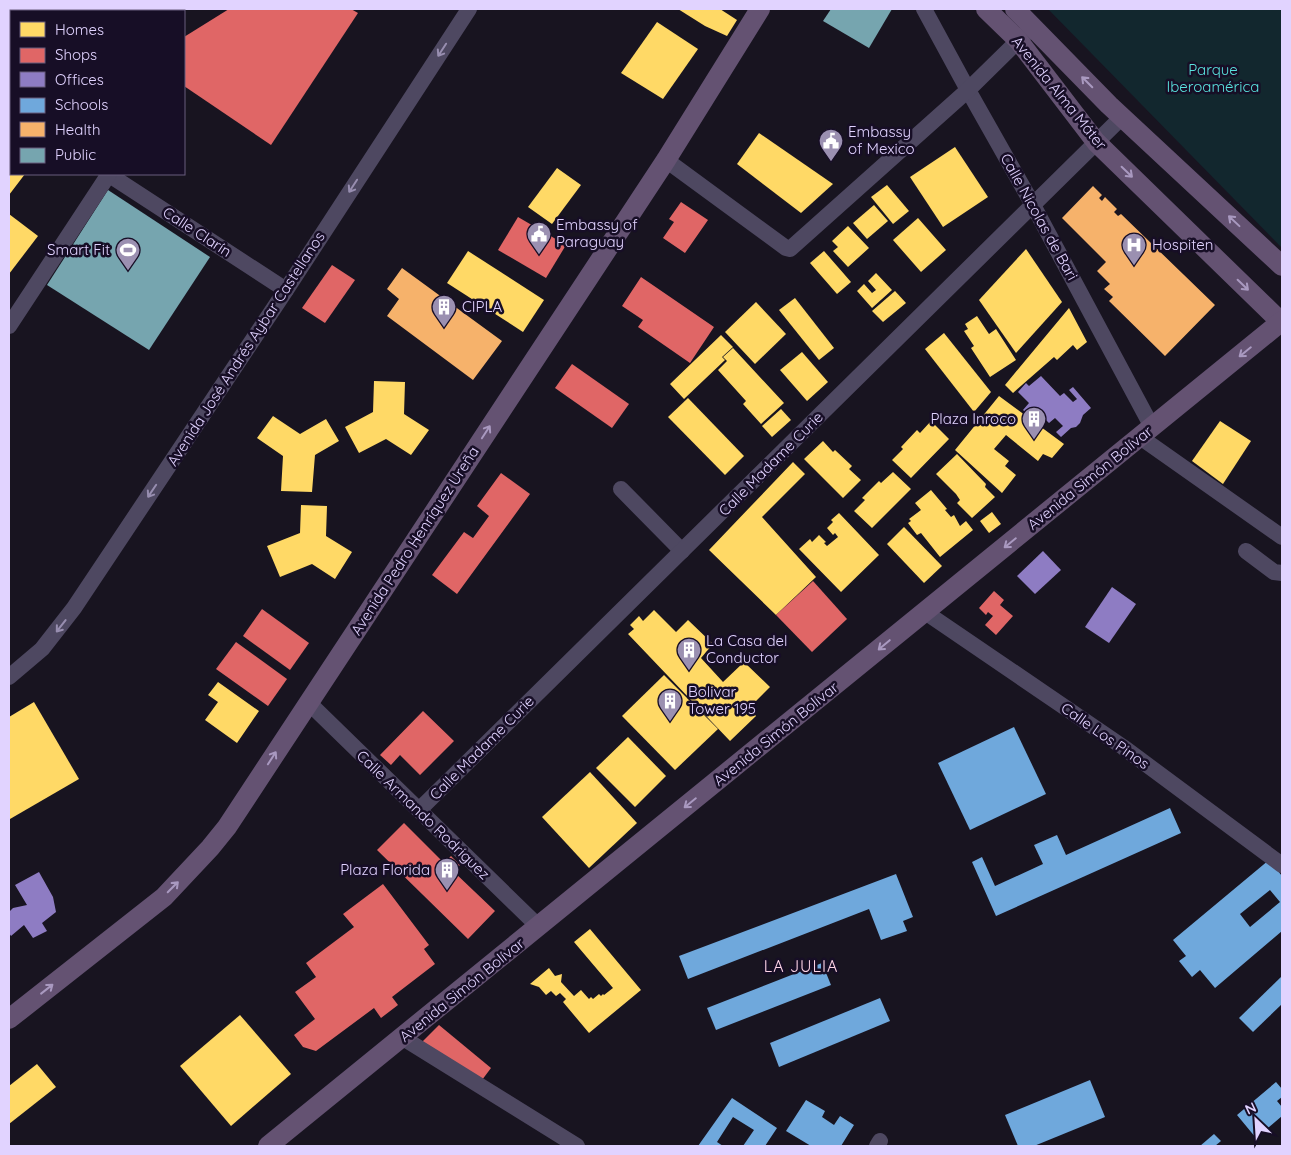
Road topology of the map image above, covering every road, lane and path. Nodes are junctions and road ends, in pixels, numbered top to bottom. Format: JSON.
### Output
{"nodes":[{"id":1,"x":469,"y":9,"type":"edge"},
{"id":2,"x":760,"y":9,"type":"edge"},
{"id":3,"x":924,"y":9,"type":"edge"},
{"id":4,"x":986,"y":9,"type":"edge"},
{"id":5,"x":1015,"y":9,"type":"edge"},
{"id":6,"x":1025,"y":33,"type":"junction"},
{"id":7,"x":968,"y":90,"type":"junction"},
{"id":8,"x":1122,"y":117,"type":"junction"},
{"id":9,"x":1096,"y":142,"type":"junction"},
{"id":10,"x":666,"y":160,"type":"junction"},
{"id":11,"x":107,"y":175,"type":"edge"},
{"id":12,"x":110,"y":175,"type":"edge"},
{"id":13,"x":1033,"y":204,"type":"junction"},
{"id":14,"x":1282,"y":266,"type":"edge"},
{"id":15,"x":286,"y":290,"type":"junction"},
{"id":16,"x":1282,"y":322,"type":"edge"},
{"id":17,"x":9,"y":326,"type":"edge"},
{"id":18,"x":1146,"y":432,"type":"junction"},
{"id":19,"x":621,"y":489,"type":"dead end"},
{"id":20,"x":1282,"y":537,"type":"edge"},
{"id":21,"x":682,"y":551,"type":"junction"},
{"id":22,"x":1246,"y":551,"type":"dead end"},
{"id":23,"x":1282,"y":573,"type":"edge"},
{"id":24,"x":924,"y":612,"type":"junction"},
{"id":25,"x":9,"y":677,"type":"edge"},
{"id":26,"x":308,"y":702,"type":"junction"},
{"id":27,"x":419,"y":810,"type":"junction"},
{"id":28,"x":1282,"y":865,"type":"edge"},
{"id":29,"x":539,"y":927,"type":"junction"},
{"id":30,"x":9,"y":1019,"type":"edge"},
{"id":31,"x":403,"y":1038,"type":"junction"},
{"id":32,"x":268,"y":1146,"type":"edge"},
{"id":33,"x":577,"y":1146,"type":"edge"}],
"edges":[{"from":1,"to":15,"type":"street","name":"Avenida José Andrés Aybar Castellanos","one_way":true},
{"from":2,"to":10,"type":"main road","name":"Avenida Pedro Henríquez Ureña"},
{"from":3,"to":7,"type":"street","name":"Calle Nicolas de Bari"},
{"from":4,"to":6,"type":"main road","name":"Avenida Alma Máter"},
{"from":5,"to":6,"type":"main road","name":"Avenida Alma Máter"},
{"from":6,"to":7,"type":"street"},
{"from":8,"to":6,"type":"main road","name":"Avenida Alma Máter","one_way":true},
{"from":6,"to":9,"type":"main road","name":"Avenida Alma Máter"},
{"from":7,"to":10,"type":"street"},
{"from":7,"to":13,"type":"street","name":"Calle Nicolas de Bari"},
{"from":8,"to":9,"type":"street","name":"Calle Madame Curie"},
{"from":14,"to":8,"type":"main road","name":"Avenida Alma Máter","one_way":true},
{"from":9,"to":13,"type":"street","name":"Calle Madame Curie"},
{"from":9,"to":16,"type":"main road","name":"Avenida Alma Máter","one_way":true},
{"from":26,"to":10,"type":"main road","name":"Avenida Pedro Henríquez Ureña","one_way":true},
{"from":11,"to":17,"type":"street"},
{"from":12,"to":15,"type":"street","name":"Calle Clarín"},
{"from":13,"to":18,"type":"street","name":"Calle Nicolas de Bari"},
{"from":13,"to":21,"type":"street","name":"Calle Madame Curie"},
{"from":15,"to":25,"type":"street","name":"Avenida José Andrés Aybar Castellanos","one_way":true},
{"from":16,"to":18,"type":"main road","name":"Avenida Simón Bolívar","one_way":true},
{"from":18,"to":20,"type":"street","name":"Calle Nicolas de Bari"},
{"from":18,"to":24,"type":"main road","name":"Avenida Simón Bolívar","one_way":true},
{"from":19,"to":21,"type":"street"},
{"from":21,"to":27,"type":"street","name":"Calle Madame Curie"},
{"from":22,"to":23,"type":"street"},
{"from":24,"to":28,"type":"street","name":"Calle Los Pinos"},
{"from":24,"to":29,"type":"main road","name":"Avenida Simón Bolívar","one_way":true},
{"from":26,"to":27,"type":"street","name":"Calle Armando Rodriguez"},
{"from":30,"to":26,"type":"main road","name":"Avenida Pedro Henríquez Ureña","one_way":true},
{"from":27,"to":29,"type":"street","name":"Calle Armando Rodriguez"},
{"from":29,"to":31,"type":"main road","name":"Avenida Simón Bolívar"},
{"from":31,"to":32,"type":"main road","name":"Avenida Simón Bolívar"},
{"from":31,"to":33,"type":"street"}]}
